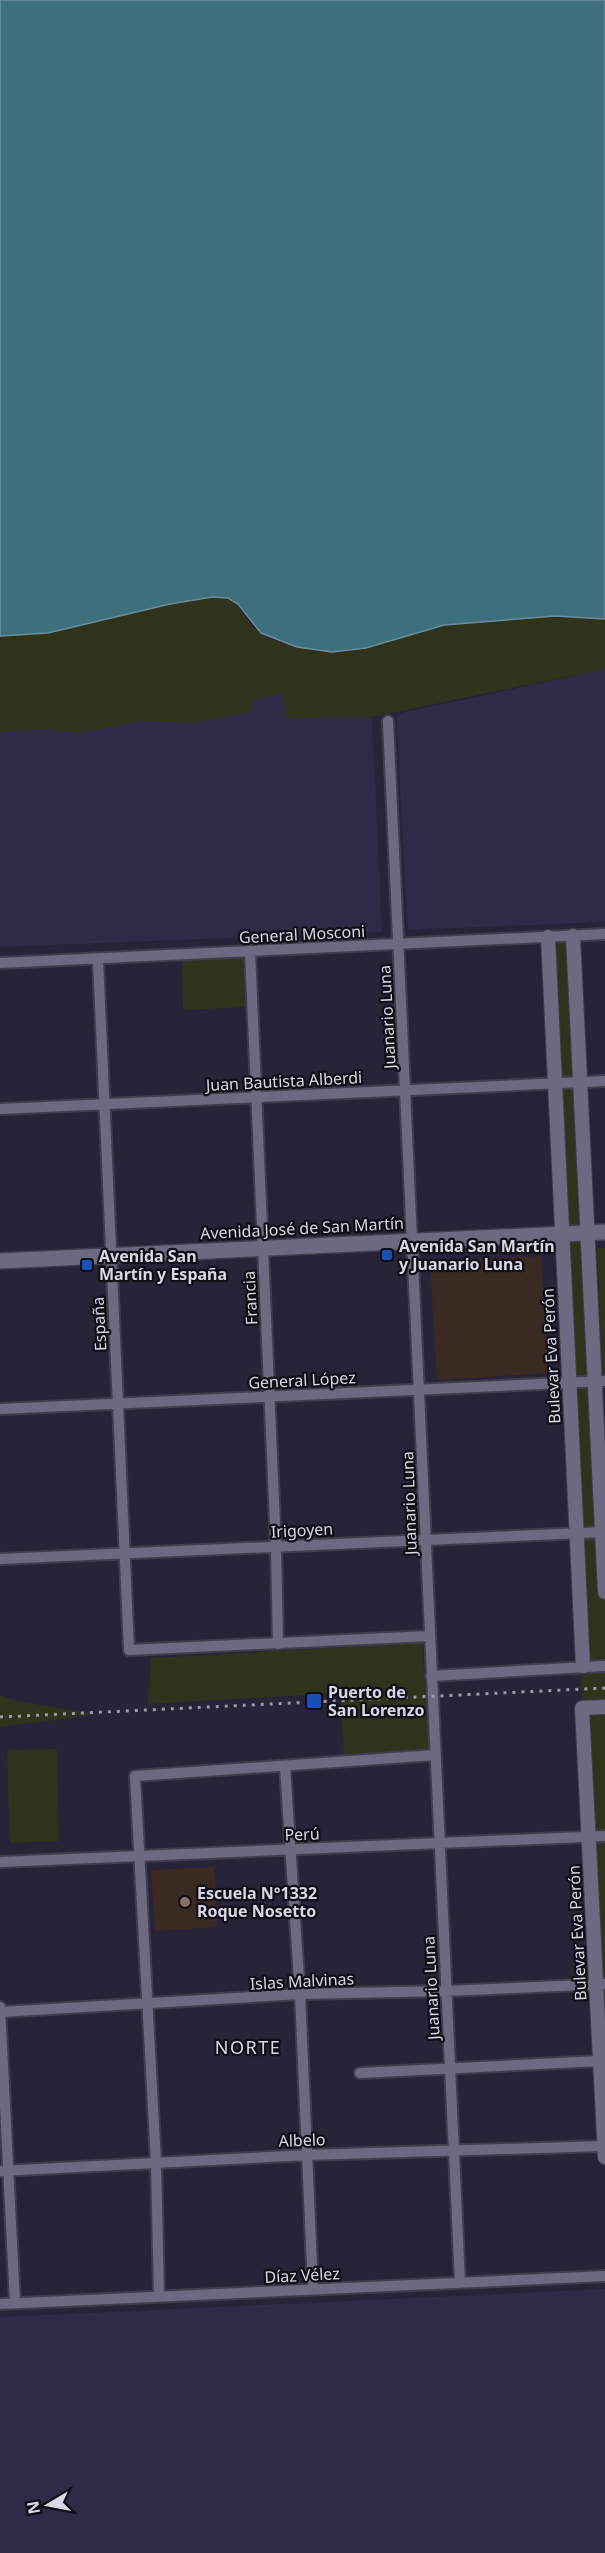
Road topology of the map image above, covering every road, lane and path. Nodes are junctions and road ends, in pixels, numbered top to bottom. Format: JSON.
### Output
{"nodes":[{"id":1,"x":388,"y":721,"type":"dead end"},
{"id":2,"x":605,"y":934,"type":"edge"},
{"id":3,"x":573,"y":936,"type":"junction"},
{"id":4,"x":548,"y":937,"type":"junction"},
{"id":5,"x":399,"y":944,"type":"junction"},
{"id":6,"x":250,"y":951,"type":"junction"},
{"id":7,"x":98,"y":960,"type":"junction"},
{"id":8,"x":0,"y":963,"type":"edge"},
{"id":9,"x":605,"y":1081,"type":"edge"},
{"id":10,"x":555,"y":1082,"type":"junction"},
{"id":11,"x":580,"y":1082,"type":"junction"},
{"id":12,"x":406,"y":1090,"type":"junction"},
{"id":13,"x":256,"y":1097,"type":"junction"},
{"id":14,"x":104,"y":1104,"type":"junction"},
{"id":15,"x":0,"y":1109,"type":"edge"},
{"id":16,"x":587,"y":1232,"type":"junction"},
{"id":17,"x":605,"y":1232,"type":"edge"},
{"id":18,"x":562,"y":1234,"type":"junction"},
{"id":19,"x":413,"y":1241,"type":"junction"},
{"id":20,"x":263,"y":1248,"type":"junction"},
{"id":21,"x":111,"y":1256,"type":"junction"},
{"id":22,"x":0,"y":1261,"type":"edge"},
{"id":23,"x":600,"y":1381,"type":"edge"},
{"id":24,"x":569,"y":1382,"type":"junction"},
{"id":25,"x":419,"y":1389,"type":"junction"},
{"id":26,"x":270,"y":1396,"type":"junction"},
{"id":27,"x":118,"y":1403,"type":"junction"},
{"id":28,"x":0,"y":1409,"type":"edge"},
{"id":29,"x":603,"y":1532,"type":"edge"},
{"id":30,"x":577,"y":1534,"type":"junction"},
{"id":31,"x":425,"y":1540,"type":"junction"},
{"id":32,"x":276,"y":1547,"type":"junction"},
{"id":33,"x":125,"y":1553,"type":"junction"},
{"id":34,"x":0,"y":1559,"type":"edge"},
{"id":35,"x":605,"y":1592,"type":"edge"},
{"id":36,"x":429,"y":1636,"type":"junction"},
{"id":37,"x":278,"y":1644,"type":"junction"},
{"id":38,"x":605,"y":1665,"type":"edge"},
{"id":39,"x":583,"y":1666,"type":"junction"},
{"id":40,"x":431,"y":1676,"type":"junction"},
{"id":41,"x":605,"y":1707,"type":"edge"},
{"id":42,"x":435,"y":1755,"type":"junction"},
{"id":43,"x":285,"y":1767,"type":"junction"},
{"id":44,"x":605,"y":1836,"type":"edge"},
{"id":45,"x":589,"y":1837,"type":"junction"},
{"id":46,"x":439,"y":1843,"type":"junction"},
{"id":47,"x":292,"y":1850,"type":"junction"},
{"id":48,"x":139,"y":1856,"type":"junction"},
{"id":49,"x":0,"y":1862,"type":"edge"},
{"id":50,"x":600,"y":1984,"type":"edge"},
{"id":51,"x":446,"y":1991,"type":"junction"},
{"id":52,"x":300,"y":1994,"type":"junction"},
{"id":53,"x":148,"y":2005,"type":"junction"},
{"id":54,"x":0,"y":2006,"type":"edge"},
{"id":55,"x":0,"y":2012,"type":"edge"},
{"id":56,"x":600,"y":2061,"type":"junction"},
{"id":57,"x":450,"y":2069,"type":"junction"},
{"id":58,"x":360,"y":2073,"type":"dead end"},
{"id":59,"x":605,"y":2146,"type":"edge"},
{"id":60,"x":455,"y":2149,"type":"junction"},
{"id":61,"x":307,"y":2155,"type":"junction"},
{"id":62,"x":605,"y":2157,"type":"edge"},
{"id":63,"x":156,"y":2162,"type":"junction"},
{"id":64,"x":4,"y":2171,"type":"edge"},
{"id":65,"x":605,"y":2276,"type":"edge"},
{"id":66,"x":460,"y":2283,"type":"junction"},
{"id":67,"x":313,"y":2289,"type":"junction"},
{"id":68,"x":159,"y":2296,"type":"junction"},
{"id":69,"x":15,"y":2303,"type":"junction"},
{"id":70,"x":0,"y":2304,"type":"edge"}],
"edges":[{"from":1,"to":5,"type":"street","name":"Juanario Luna"},
{"from":2,"to":3,"type":"street","name":"General Mosconi"},
{"from":3,"to":4,"type":"street","name":"General Mosconi"},
{"from":3,"to":11,"type":"street"},
{"from":4,"to":5,"type":"street","name":"General Mosconi"},
{"from":4,"to":10,"type":"street","name":"Bulevar Eva Perón"},
{"from":5,"to":6,"type":"street","name":"General Mosconi"},
{"from":5,"to":12,"type":"street","name":"Juanario Luna"},
{"from":6,"to":7,"type":"street","name":"General Mosconi"},
{"from":6,"to":13,"type":"street","name":"Francia"},
{"from":7,"to":8,"type":"street","name":"General Mosconi"},
{"from":7,"to":14,"type":"street","name":"España"},
{"from":9,"to":11,"type":"street","name":"Juan Bautista Alberdi"},
{"from":10,"to":11,"type":"street","name":"Juan Bautista Alberdi"},
{"from":10,"to":12,"type":"street","name":"Juan Bautista Alberdi"},
{"from":10,"to":18,"type":"street","name":"Bulevar Eva Perón"},
{"from":11,"to":16,"type":"street"},
{"from":12,"to":13,"type":"street","name":"Juan Bautista Alberdi"},
{"from":12,"to":19,"type":"street","name":"Juanario Luna"},
{"from":13,"to":14,"type":"street","name":"Juan Bautista Alberdi"},
{"from":13,"to":20,"type":"street","name":"Francia"},
{"from":14,"to":15,"type":"street","name":"Juan Bautista Alberdi"},
{"from":14,"to":21,"type":"street","name":"España"},
{"from":16,"to":17,"type":"main road","name":"Avenida José de San Martín"},
{"from":16,"to":18,"type":"main road","name":"Avenida José de San Martín"},
{"from":16,"to":23,"type":"street"},
{"from":18,"to":19,"type":"main road","name":"Avenida José de San Martín"},
{"from":18,"to":24,"type":"street","name":"Bulevar Eva Perón"},
{"from":19,"to":20,"type":"main road","name":"Avenida José de San Martín"},
{"from":19,"to":25,"type":"street","name":"Juanario Luna"},
{"from":20,"to":21,"type":"main road","name":"Avenida José de San Martín"},
{"from":20,"to":26,"type":"street","name":"Francia"},
{"from":21,"to":22,"type":"main road","name":"Avenida José de San Martín"},
{"from":21,"to":27,"type":"street","name":"España"},
{"from":23,"to":24,"type":"street","name":"General López"},
{"from":23,"to":29,"type":"street"},
{"from":24,"to":25,"type":"street","name":"General López"},
{"from":24,"to":30,"type":"street","name":"Bulevar Eva Perón"},
{"from":25,"to":26,"type":"street","name":"General López"},
{"from":25,"to":31,"type":"street","name":"Juanario Luna"},
{"from":26,"to":27,"type":"street","name":"General López"},
{"from":26,"to":32,"type":"street","name":"Francia"},
{"from":27,"to":28,"type":"street","name":"General López"},
{"from":27,"to":33,"type":"street","name":"España"},
{"from":29,"to":30,"type":"street","name":"Irigoyen"},
{"from":29,"to":35,"type":"street"},
{"from":30,"to":31,"type":"street","name":"Irigoyen"},
{"from":30,"to":39,"type":"street","name":"Bulevar Eva Perón"},
{"from":31,"to":32,"type":"street","name":"Irigoyen"},
{"from":31,"to":36,"type":"street","name":"Juanario Luna"},
{"from":32,"to":33,"type":"street","name":"Irigoyen"},
{"from":32,"to":37,"type":"street","name":"Francia"},
{"from":33,"to":34,"type":"street","name":"Irigoyen"},
{"from":33,"to":37,"type":"street","name":"España"},
{"from":36,"to":37,"type":"street"},
{"from":36,"to":40,"type":"street","name":"Juanario Luna"},
{"from":38,"to":39,"type":"street"},
{"from":39,"to":40,"type":"street"},
{"from":40,"to":42,"type":"street","name":"Juanario Luna"},
{"from":41,"to":45,"type":"street","name":"Bulevar Eva Perón"},
{"from":42,"to":43,"type":"street"},
{"from":42,"to":46,"type":"street","name":"Juanario Luna"},
{"from":43,"to":47,"type":"street"},
{"from":43,"to":48,"type":"street"},
{"from":44,"to":45,"type":"street","name":"Perú"},
{"from":45,"to":46,"type":"street","name":"Perú"},
{"from":45,"to":50,"type":"street","name":"Bulevar Eva Perón"},
{"from":46,"to":47,"type":"street","name":"Perú"},
{"from":46,"to":51,"type":"street","name":"Juanario Luna"},
{"from":47,"to":48,"type":"street","name":"Perú"},
{"from":47,"to":52,"type":"street"},
{"from":48,"to":49,"type":"street","name":"Perú"},
{"from":48,"to":53,"type":"street"},
{"from":50,"to":51,"type":"street","name":"Islas Malvinas"},
{"from":50,"to":56,"type":"street","name":"Bulevar Eva Perón"},
{"from":51,"to":52,"type":"street","name":"Islas Malvinas"},
{"from":51,"to":57,"type":"street","name":"Juanario Luna"},
{"from":52,"to":53,"type":"street","name":"Islas Malvinas"},
{"from":52,"to":61,"type":"street"},
{"from":53,"to":55,"type":"street","name":"Islas Malvinas"},
{"from":53,"to":63,"type":"street"},
{"from":54,"to":55,"type":"street"},
{"from":55,"to":64,"type":"street"},
{"from":56,"to":57,"type":"street"},
{"from":56,"to":59,"type":"street","name":"Bulevar Eva Perón"},
{"from":57,"to":58,"type":"street"},
{"from":57,"to":60,"type":"street","name":"Juanario Luna"},
{"from":59,"to":60,"type":"street","name":"Albelo"},
{"from":59,"to":62,"type":"street","name":"Bulevar Eva Perón"},
{"from":60,"to":61,"type":"street","name":"Albelo"},
{"from":60,"to":66,"type":"street","name":"Juanario Luna"},
{"from":61,"to":63,"type":"street","name":"Albelo"},
{"from":61,"to":67,"type":"street"},
{"from":63,"to":64,"type":"street","name":"Albelo"},
{"from":63,"to":68,"type":"street"},
{"from":64,"to":69,"type":"street"},
{"from":65,"to":66,"type":"street","name":"Díaz Vélez"},
{"from":66,"to":67,"type":"street","name":"Díaz Vélez"},
{"from":67,"to":68,"type":"street","name":"Díaz Vélez"},
{"from":68,"to":69,"type":"street","name":"Díaz Vélez"},
{"from":69,"to":70,"type":"street","name":"Díaz Vélez"}]}
